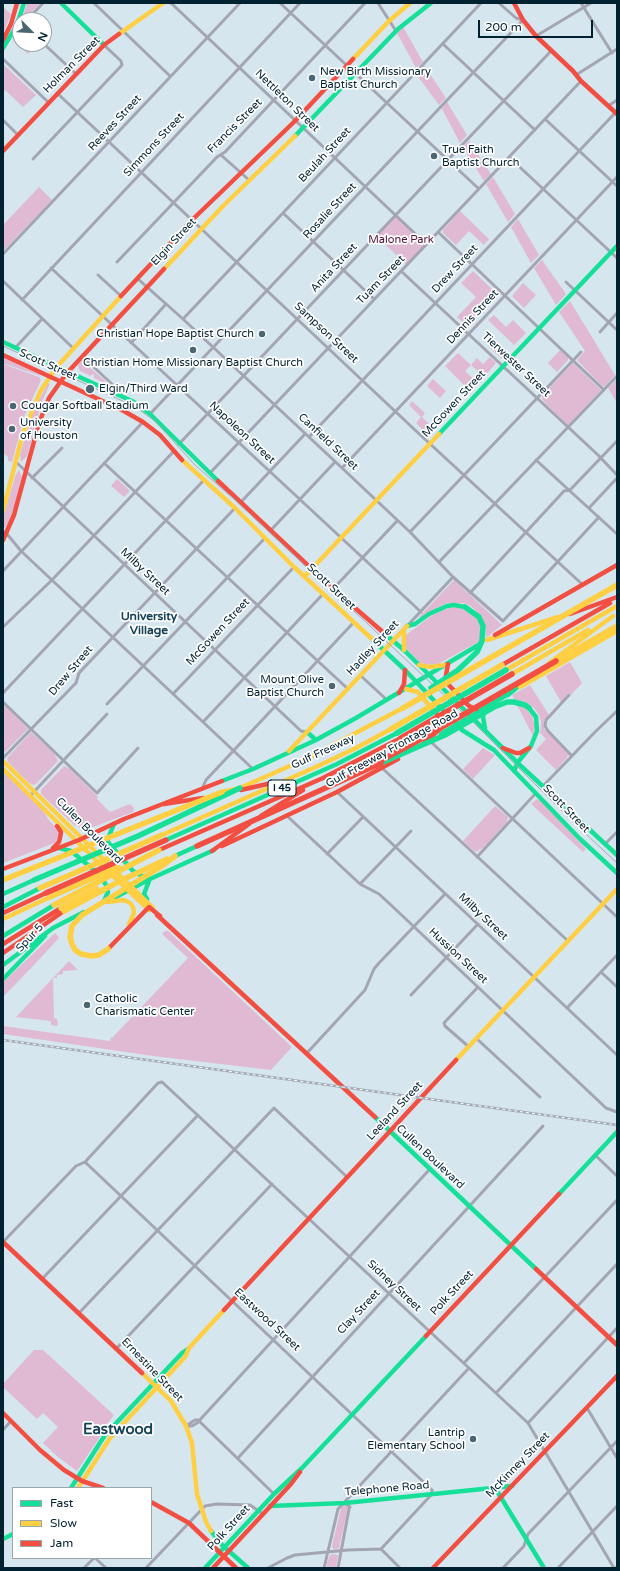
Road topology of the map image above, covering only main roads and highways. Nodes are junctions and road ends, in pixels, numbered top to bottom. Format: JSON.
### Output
{"nodes":[{"id":1,"x":17,"y":3,"type":"edge"},
{"id":2,"x":24,"y":3,"type":"edge"},
{"id":3,"x":163,"y":3,"type":"edge"},
{"id":4,"x":410,"y":3,"type":"edge"},
{"id":5,"x":431,"y":3,"type":"edge"},
{"id":6,"x":514,"y":3,"type":"edge"},
{"id":7,"x":66,"y":4,"type":"edge"},
{"id":8,"x":3,"y":40,"type":"edge"},
{"id":9,"x":104,"y":45,"type":"junction"},
{"id":10,"x":3,"y":48,"type":"edge"},
{"id":11,"x":616,"y":113,"type":"edge"},
{"id":12,"x":3,"y":151,"type":"edge"},
{"id":13,"x":617,"y":246,"type":"edge"},
{"id":14,"x":3,"y":342,"type":"edge"},
{"id":15,"x":3,"y":355,"type":"edge"},
{"id":16,"x":58,"y":366,"type":"junction"},
{"id":17,"x":68,"y":371,"type":"junction"},
{"id":18,"x":50,"y":377,"type":"junction"},
{"id":19,"x":60,"y":382,"type":"junction"},
{"id":20,"x":3,"y":511,"type":"edge"},
{"id":21,"x":5,"y":533,"type":"edge"},
{"id":22,"x":3,"y":540,"type":"edge"},
{"id":23,"x":617,"y":565,"type":"edge"},
{"id":24,"x":312,"y":569,"type":"junction"},
{"id":25,"x":305,"y":576,"type":"junction"},
{"id":26,"x":617,"y":585,"type":"edge"},
{"id":27,"x":617,"y":598,"type":"edge"},
{"id":28,"x":617,"y":606,"type":"edge"},
{"id":29,"x":615,"y":614,"type":"edge"},
{"id":30,"x":617,"y":626,"type":"edge"},
{"id":31,"x":406,"y":628,"type":"junction"},
{"id":32,"x":617,"y":631,"type":"edge"},
{"id":33,"x":487,"y":640,"type":"junction"},
{"id":34,"x":393,"y":641,"type":"junction"},
{"id":35,"x":385,"y":650,"type":"junction"},
{"id":36,"x":404,"y":651,"type":"junction"},
{"id":37,"x":418,"y":664,"type":"junction"},
{"id":38,"x":448,"y":664,"type":"junction"},
{"id":39,"x":405,"y":670,"type":"junction"},
{"id":40,"x":429,"y":675,"type":"junction"},
{"id":41,"x":417,"y":682,"type":"junction"},
{"id":42,"x":406,"y":689,"type":"junction"},
{"id":43,"x":399,"y":693,"type":"junction"},
{"id":44,"x":508,"y":695,"type":"junction"},
{"id":45,"x":486,"y":707,"type":"junction"},
{"id":46,"x":403,"y":708,"type":"junction"},
{"id":47,"x":471,"y":716,"type":"junction"},
{"id":48,"x":457,"y":725,"type":"junction"},
{"id":49,"x":486,"y":729,"type":"junction"},
{"id":50,"x":307,"y":732,"type":"junction"},
{"id":51,"x":316,"y":740,"type":"junction"},
{"id":52,"x":421,"y":746,"type":"junction"},
{"id":53,"x":530,"y":746,"type":"junction"},
{"id":54,"x":503,"y":748,"type":"junction"},
{"id":55,"x":286,"y":754,"type":"junction"},
{"id":56,"x":3,"y":759,"type":"edge"},
{"id":57,"x":518,"y":762,"type":"junction"},
{"id":58,"x":3,"y":770,"type":"edge"},
{"id":59,"x":514,"y":771,"type":"junction"},
{"id":60,"x":323,"y":778,"type":"junction"},
{"id":61,"x":290,"y":779,"type":"junction"},
{"id":62,"x":344,"y":780,"type":"junction"},
{"id":63,"x":240,"y":788,"type":"junction"},
{"id":64,"x":32,"y":794,"type":"junction"},
{"id":65,"x":164,"y":804,"type":"junction"},
{"id":66,"x":49,"y":815,"type":"junction"},
{"id":67,"x":114,"y":824,"type":"junction"},
{"id":68,"x":82,"y":838,"type":"junction"},
{"id":69,"x":76,"y":841,"type":"junction"},
{"id":70,"x":59,"y":848,"type":"junction"},
{"id":71,"x":159,"y":850,"type":"junction"},
{"id":72,"x":49,"y":851,"type":"junction"},
{"id":73,"x":212,"y":851,"type":"junction"},
{"id":74,"x":617,"y":855,"type":"edge"},
{"id":75,"x":175,"y":856,"type":"junction"},
{"id":76,"x":3,"y":868,"type":"edge"},
{"id":77,"x":617,"y":873,"type":"edge"},
{"id":78,"x":150,"y":879,"type":"junction"},
{"id":79,"x":3,"y":880,"type":"edge"},
{"id":80,"x":617,"y":889,"type":"edge"},
{"id":81,"x":131,"y":890,"type":"junction"},
{"id":82,"x":3,"y":894,"type":"edge"},
{"id":83,"x":48,"y":895,"type":"junction"},
{"id":84,"x":104,"y":903,"type":"junction"},
{"id":85,"x":147,"y":908,"type":"junction"},
{"id":86,"x":3,"y":909,"type":"edge"},
{"id":87,"x":62,"y":909,"type":"junction"},
{"id":88,"x":159,"y":915,"type":"junction"},
{"id":89,"x":3,"y":919,"type":"edge"},
{"id":90,"x":53,"y":928,"type":"junction"},
{"id":91,"x":126,"y":929,"type":"junction"},
{"id":92,"x":3,"y":936,"type":"edge"},
{"id":93,"x":3,"y":944,"type":"edge"},
{"id":94,"x":3,"y":952,"type":"edge"},
{"id":95,"x":3,"y":965,"type":"edge"},
{"id":96,"x":3,"y":979,"type":"edge"},
{"id":97,"x":388,"y":1132,"type":"junction"},
{"id":98,"x":617,"y":1132,"type":"edge"},
{"id":99,"x":3,"y":1242,"type":"edge"},
{"id":100,"x":511,"y":1246,"type":"junction"},
{"id":101,"x":617,"y":1345,"type":"edge"},
{"id":102,"x":617,"y":1376,"type":"edge"},
{"id":103,"x":155,"y":1385,"type":"junction"},
{"id":104,"x":3,"y":1413,"type":"edge"},
{"id":105,"x":79,"y":1480,"type":"junction"},
{"id":106,"x":512,"y":1486,"type":"junction"},
{"id":107,"x":71,"y":1487,"type":"edge"},
{"id":108,"x":78,"y":1487,"type":"edge"},
{"id":109,"x":100,"y":1487,"type":"edge"},
{"id":110,"x":494,"y":1489,"type":"junction"},
{"id":111,"x":276,"y":1496,"type":"junction"},
{"id":112,"x":501,"y":1498,"type":"junction"},
{"id":113,"x":152,"y":1502,"type":"edge"},
{"id":114,"x":270,"y":1506,"type":"junction"},
{"id":115,"x":287,"y":1506,"type":"junction"},
{"id":116,"x":261,"y":1512,"type":"junction"},
{"id":117,"x":12,"y":1534,"type":"edge"},
{"id":118,"x":3,"y":1539,"type":"edge"},
{"id":119,"x":228,"y":1548,"type":"junction"},
{"id":120,"x":222,"y":1555,"type":"junction"},
{"id":121,"x":205,"y":1568,"type":"edge"},
{"id":122,"x":213,"y":1568,"type":"edge"},
{"id":123,"x":236,"y":1568,"type":"edge"},
{"id":124,"x":248,"y":1568,"type":"edge"},
{"id":125,"x":433,"y":1568,"type":"edge"},
{"id":126,"x":544,"y":1568,"type":"edge"}],
"edges":[{"from":1,"to":8,"type":"main road"},
{"from":2,"to":10,"type":"main road"},
{"from":3,"to":9,"type":"main road","name":"Holman Street"},
{"from":4,"to":16,"type":"main road","name":"Elgin Street"},
{"from":5,"to":17,"type":"main road","name":"Elgin Street"},
{"from":6,"to":11,"type":"main road"},
{"from":7,"to":9,"type":"main road"},
{"from":9,"to":12,"type":"main road","name":"Holman Street"},
{"from":13,"to":24,"type":"main road","name":"McGowen Street"},
{"from":14,"to":16,"type":"main road","name":"Scott Street"},
{"from":15,"to":18,"type":"main road","name":"Scott Street"},
{"from":16,"to":17,"type":"main road","name":"Scott Street"},
{"from":16,"to":18,"type":"main road","name":"Elgin Street"},
{"from":17,"to":19,"type":"main road","name":"Elgin Street"},
{"from":17,"to":24,"type":"main road","name":"Scott Street"},
{"from":18,"to":19,"type":"main road","name":"Scott Street"},
{"from":18,"to":20,"type":"main road","name":"Elgin Street"},
{"from":19,"to":21,"type":"main road","name":"Elgin Street"},
{"from":19,"to":25,"type":"main road","name":"Scott Street"},
{"from":21,"to":22,"type":"main road","name":"Elgin Street"},
{"from":23,"to":33,"type":"main road"},
{"from":24,"to":25,"type":"main road","name":"McGowen Street"},
{"from":24,"to":34,"type":"main road","name":"Scott Street"},
{"from":25,"to":35,"type":"main road","name":"Scott Street"},
{"from":26,"to":46,"type":"main road","bridge":true},
{"from":27,"to":33,"type":"main road"},
{"from":27,"to":61,"type":"main road","name":"Gulf Freeway","number":"I 45","bridge":true},
{"from":28,"to":83,"type":"main road","name":"Gulf Freeway","number":"I 45","bridge":true},
{"from":29,"to":44,"type":"main road"},
{"from":29,"to":60,"type":"main road","name":"Gulf Freeway","number":"I 45","bridge":true},
{"from":30,"to":62,"type":"main road","bridge":true},
{"from":31,"to":34,"type":"main road","name":"Hadley Street"},
{"from":31,"to":36,"type":"main road"},
{"from":31,"to":46,"type":"main road","bridge":true},
{"from":32,"to":44,"type":"main road","name":"Gulf Freeway Frontage Road"},
{"from":33,"to":38,"type":"main road"},
{"from":34,"to":35,"type":"main road","name":"Hadley Street"},
{"from":34,"to":36,"type":"main road","name":"Scott Street"},
{"from":35,"to":39,"type":"main road","name":"Scott Street"},
{"from":35,"to":50,"type":"main road","name":"Hadley Street"},
{"from":36,"to":37,"type":"main road","name":"Scott Street"},
{"from":37,"to":38,"type":"main road"},
{"from":37,"to":40,"type":"main road","name":"Scott Street"},
{"from":38,"to":40,"type":"main road"},
{"from":38,"to":45,"type":"main road"},
{"from":39,"to":41,"type":"main road","name":"Scott Street"},
{"from":39,"to":43,"type":"main road"},
{"from":40,"to":41,"type":"main road"},
{"from":40,"to":47,"type":"main road","name":"Scott Street"},
{"from":41,"to":42,"type":"main road"},
{"from":41,"to":48,"type":"main road","name":"Scott Street"},
{"from":42,"to":43,"type":"main road"},
{"from":42,"to":52,"type":"main road"},
{"from":43,"to":51,"type":"main road"},
{"from":44,"to":45,"type":"main road","name":"Gulf Freeway Frontage Road"},
{"from":45,"to":47,"type":"main road","name":"Gulf Freeway Frontage Road"},
{"from":45,"to":49,"type":"main road"},
{"from":46,"to":63,"type":"main road"},
{"from":47,"to":48,"type":"main road","name":"Gulf Freeway Frontage Road"},
{"from":47,"to":49,"type":"main road","name":"Scott Street"},
{"from":48,"to":52,"type":"main road","name":"Gulf Freeway Frontage Road"},
{"from":48,"to":59,"type":"main road","name":"Scott Street"},
{"from":49,"to":54,"type":"main road","name":"Scott Street"},
{"from":50,"to":51,"type":"main road"},
{"from":50,"to":55,"type":"main road","name":"Hadley Street"},
{"from":51,"to":55,"type":"main road"},
{"from":52,"to":73,"type":"main road","name":"Gulf Freeway Frontage Road"},
{"from":53,"to":54,"type":"main road"},
{"from":53,"to":57,"type":"main road"},
{"from":53,"to":62,"type":"main road","bridge":true},
{"from":54,"to":57,"type":"main road","name":"Scott Street"},
{"from":55,"to":65,"type":"main road"},
{"from":56,"to":64,"type":"main road","name":"Cullen Boulevard"},
{"from":57,"to":59,"type":"main road"},
{"from":57,"to":74,"type":"main road","name":"Scott Street"},
{"from":58,"to":64,"type":"main road","name":"Cullen Boulevard"},
{"from":59,"to":77,"type":"main road","name":"Scott Street"},
{"from":60,"to":71,"type":"main road","name":"Gulf Freeway","number":"I 45"},
{"from":60,"to":73,"type":"main road"},
{"from":61,"to":65,"type":"main road"},
{"from":61,"to":86,"type":"main road","name":"Gulf Freeway","number":"I 45","bridge":true},
{"from":62,"to":75,"type":"main road","bridge":true},
{"from":63,"to":79,"type":"main road","bridge":true},
{"from":63,"to":82,"type":"main road","bridge":true},
{"from":64,"to":66,"type":"main road","name":"Cullen Boulevard"},
{"from":64,"to":68,"type":"main road","name":"Cullen Boulevard"},
{"from":65,"to":67,"type":"main road"},
{"from":66,"to":69,"type":"main road","name":"Cullen Boulevard"},
{"from":66,"to":72,"type":"main road"},
{"from":67,"to":68,"type":"main road"},
{"from":67,"to":78,"type":"main road"},
{"from":68,"to":69,"type":"main road"},
{"from":68,"to":81,"type":"main road","name":"Cullen Boulevard"},
{"from":69,"to":70,"type":"main road"},
{"from":69,"to":81,"type":"main road","name":"Cullen Boulevard"},
{"from":70,"to":72,"type":"main road"},
{"from":70,"to":84,"type":"main road"},
{"from":71,"to":83,"type":"main road","name":"Gulf Freeway","number":"I 45","bridge":true},
{"from":71,"to":92,"type":"main road","bridge":true},
{"from":72,"to":76,"type":"main road"},
{"from":73,"to":78,"type":"main road","name":"Gulf Freeway Frontage Road"},
{"from":75,"to":87,"type":"main road","bridge":true},
{"from":75,"to":91,"type":"main road","bridge":true},
{"from":78,"to":81,"type":"main road","name":"Gulf Freeway Frontage Road"},
{"from":78,"to":88,"type":"main road"},
{"from":80,"to":97,"type":"main road","name":"Leeland Street"},
{"from":81,"to":84,"type":"main road","name":"Gulf Freeway Frontage Road"},
{"from":81,"to":85,"type":"main road","name":"Cullen Boulevard"},
{"from":81,"to":88,"type":"main road","name":"Cullen Boulevard"},
{"from":83,"to":86,"type":"main road","name":"Gulf Freeway","number":"I 45"},
{"from":83,"to":89,"type":"main road","name":"Gulf Freeway","number":"I 45"},
{"from":84,"to":90,"type":"main road","name":"Gulf Freeway Frontage Road"},
{"from":84,"to":91,"type":"main road"},
{"from":85,"to":88,"type":"main road","name":"Cullen Boulevard"},
{"from":85,"to":91,"type":"main road"},
{"from":87,"to":93,"type":"main road"},
{"from":87,"to":94,"type":"main road"},
{"from":88,"to":97,"type":"main road","name":"Cullen Boulevard"},
{"from":90,"to":95,"type":"main road","name":"Gulf Freeway Frontage Road"},
{"from":90,"to":96,"type":"main road","name":"Spur 5"},
{"from":97,"to":100,"type":"main road","name":"Cullen Boulevard"},
{"from":97,"to":103,"type":"main road","name":"Leeland Street"},
{"from":98,"to":100,"type":"main road","name":"Polk Street"},
{"from":99,"to":103,"type":"main road","name":"Ernestine Street"},
{"from":100,"to":101,"type":"main road","name":"Cullen Boulevard"},
{"from":100,"to":111,"type":"main road","name":"Polk Street"},
{"from":102,"to":106,"type":"main road","name":"McKinney Street"},
{"from":103,"to":105,"type":"main road","name":"Leeland Street"},
{"from":103,"to":119,"type":"main road","name":"Ernestine Street"},
{"from":104,"to":105,"type":"main road"},
{"from":105,"to":107,"type":"main road"},
{"from":105,"to":108,"type":"main road"},
{"from":105,"to":109,"type":"main road"},
{"from":106,"to":110,"type":"main road","name":"Telephone Road"},
{"from":106,"to":112,"type":"main road","name":"McKinney Street"},
{"from":110,"to":112,"type":"main road"},
{"from":110,"to":115,"type":"main road","name":"Telephone Road"},
{"from":111,"to":114,"type":"main road","name":"Polk Street"},
{"from":111,"to":115,"type":"main road"},
{"from":111,"to":116,"type":"main road","name":"Polk Street"},
{"from":112,"to":125,"type":"main road","name":"McKinney Street"},
{"from":112,"to":126,"type":"main road"},
{"from":113,"to":120,"type":"main road"},
{"from":114,"to":115,"type":"main road","name":"Telephone Road"},
{"from":114,"to":116,"type":"main road","name":"Polk Street"},
{"from":116,"to":119,"type":"main road","name":"Polk Street"},
{"from":117,"to":118,"type":"main road"},
{"from":119,"to":120,"type":"main road","name":"Polk Street"},
{"from":119,"to":124,"type":"main road","name":"Ernestine Street"},
{"from":120,"to":121,"type":"main road","name":"Polk Street"},
{"from":120,"to":122,"type":"main road","name":"Polk Street"},
{"from":120,"to":123,"type":"main road"}]}
